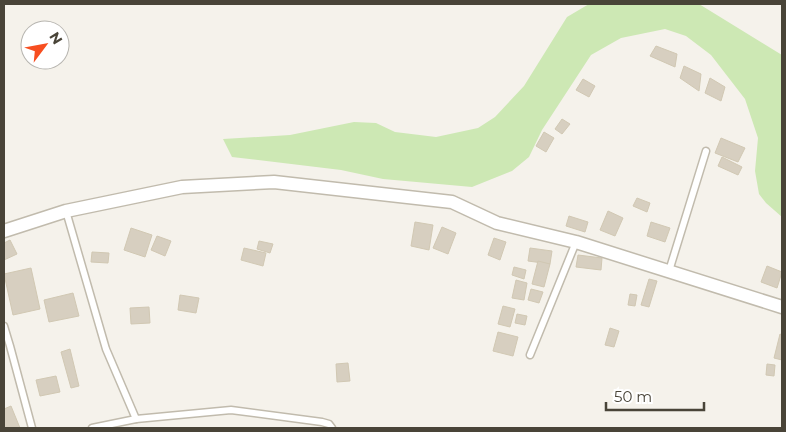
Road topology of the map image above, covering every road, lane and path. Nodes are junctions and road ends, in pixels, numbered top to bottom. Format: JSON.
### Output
{"nodes":[{"id":1,"x":706,"y":151,"type":"dead end"},
{"id":2,"x":66,"y":211,"type":"junction"},
{"id":3,"x":4,"y":231,"type":"edge"},
{"id":4,"x":576,"y":242,"type":"junction"},
{"id":5,"x":669,"y":271,"type":"junction"},
{"id":6,"x":782,"y":307,"type":"edge"},
{"id":7,"x":4,"y":326,"type":"edge"},
{"id":8,"x":530,"y":355,"type":"dead end"},
{"id":9,"x":136,"y":419,"type":"junction"},
{"id":10,"x":32,"y":428,"type":"edge"},
{"id":11,"x":92,"y":428,"type":"edge"},
{"id":12,"x":332,"y":428,"type":"edge"}],
"edges":[{"from":1,"to":5,"type":"lane"},
{"from":2,"to":3,"type":"street"},
{"from":2,"to":4,"type":"street"},
{"from":2,"to":9,"type":"lane"},
{"from":4,"to":5,"type":"street"},
{"from":4,"to":8,"type":"lane"},
{"from":5,"to":6,"type":"street"},
{"from":7,"to":10,"type":"lane"},
{"from":9,"to":11,"type":"lane"},
{"from":9,"to":12,"type":"lane"}]}
